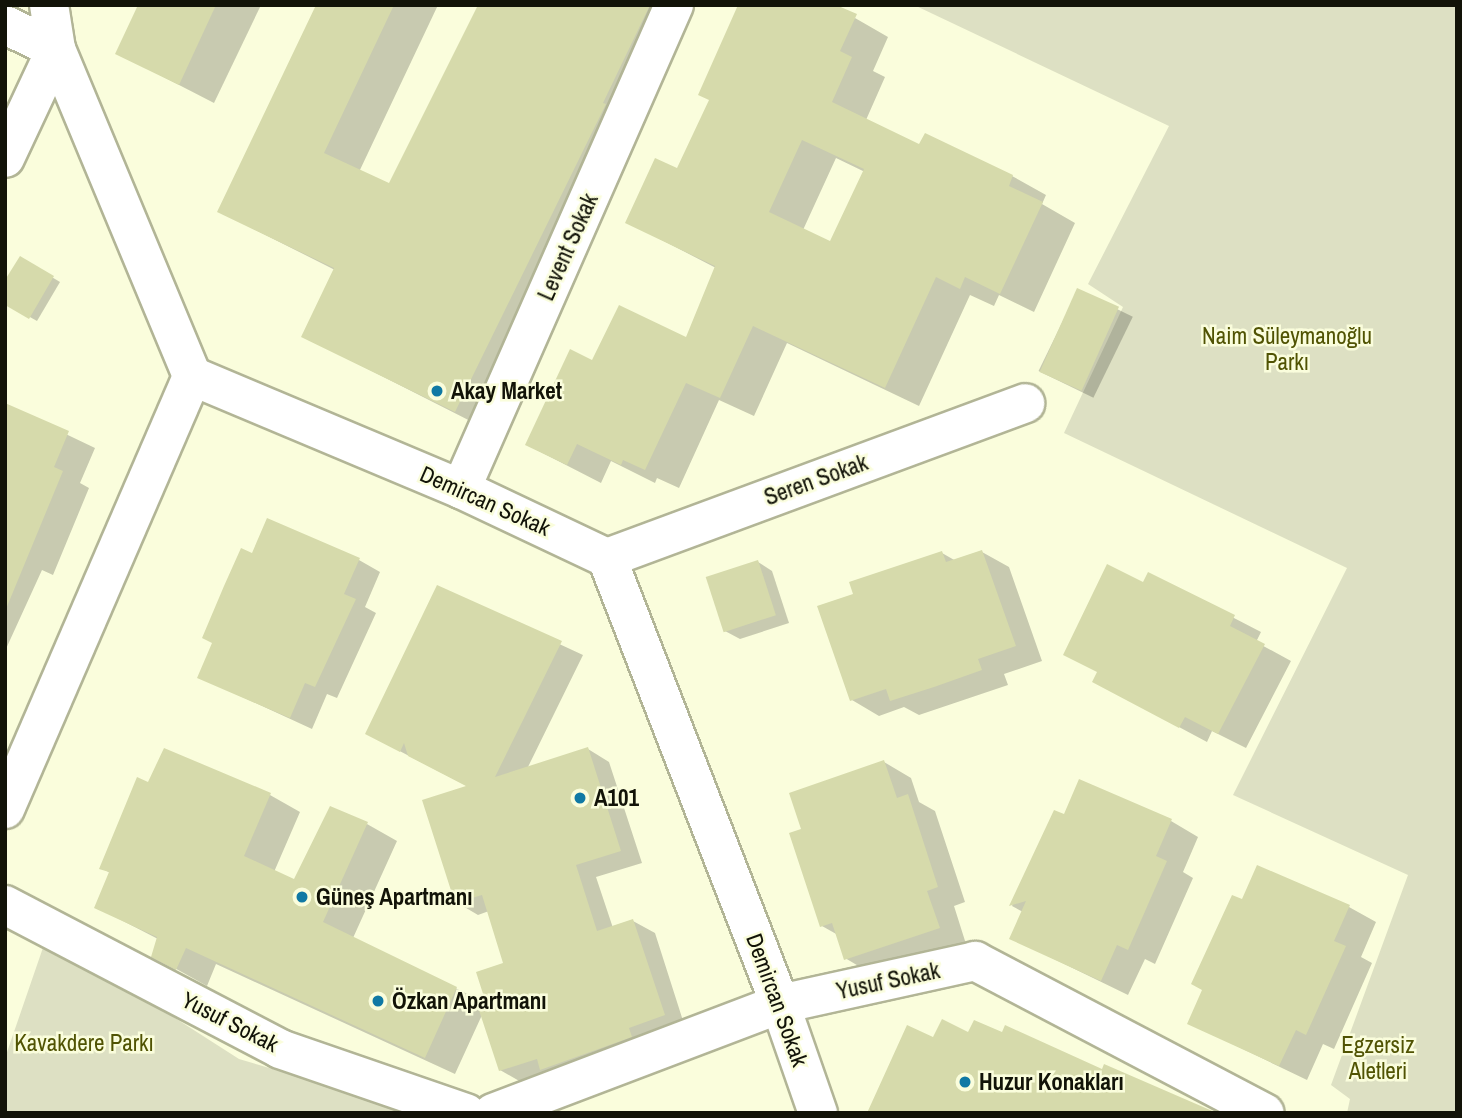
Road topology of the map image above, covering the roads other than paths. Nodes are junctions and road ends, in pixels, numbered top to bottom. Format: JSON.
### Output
{"nodes":[{"id":1,"x":49,"y":5,"type":"edge"},
{"id":2,"x":674,"y":5,"type":"edge"},
{"id":3,"x":5,"y":25,"type":"edge"},
{"id":4,"x":56,"y":49,"type":"junction"},
{"id":5,"x":5,"y":158,"type":"edge"},
{"id":6,"x":192,"y":376,"type":"junction"},
{"id":7,"x":1025,"y":403,"type":"dead end"},
{"id":8,"x":461,"y":488,"type":"junction"},
{"id":9,"x":607,"y":558,"type":"junction"},
{"id":10,"x":5,"y":809,"type":"edge"},
{"id":11,"x":5,"y":905,"type":"edge"},
{"id":12,"x":780,"y":1004,"type":"junction"},
{"id":13,"x":466,"y":1113,"type":"edge"},
{"id":14,"x":493,"y":1113,"type":"edge"},
{"id":15,"x":818,"y":1113,"type":"edge"},
{"id":16,"x":1265,"y":1113,"type":"edge"}],
"edges":[{"from":1,"to":4,"type":"street"},
{"from":2,"to":8,"type":"street","name":"Levent Sokak"},
{"from":3,"to":4,"type":"street"},
{"from":4,"to":5,"type":"street"},
{"from":4,"to":6,"type":"street"},
{"from":6,"to":8,"type":"street","name":"Demircan Sokak"},
{"from":6,"to":10,"type":"street"},
{"from":7,"to":9,"type":"street","name":"Seren Sokak"},
{"from":8,"to":9,"type":"street","name":"Demircan Sokak"},
{"from":9,"to":12,"type":"street","name":"Demircan Sokak"},
{"from":11,"to":13,"type":"street","name":"Yusuf Sokak"},
{"from":12,"to":14,"type":"street","name":"Yusuf Sokak"},
{"from":12,"to":15,"type":"street","name":"Demircan Sokak"},
{"from":12,"to":16,"type":"street","name":"Yusuf Sokak"}]}
